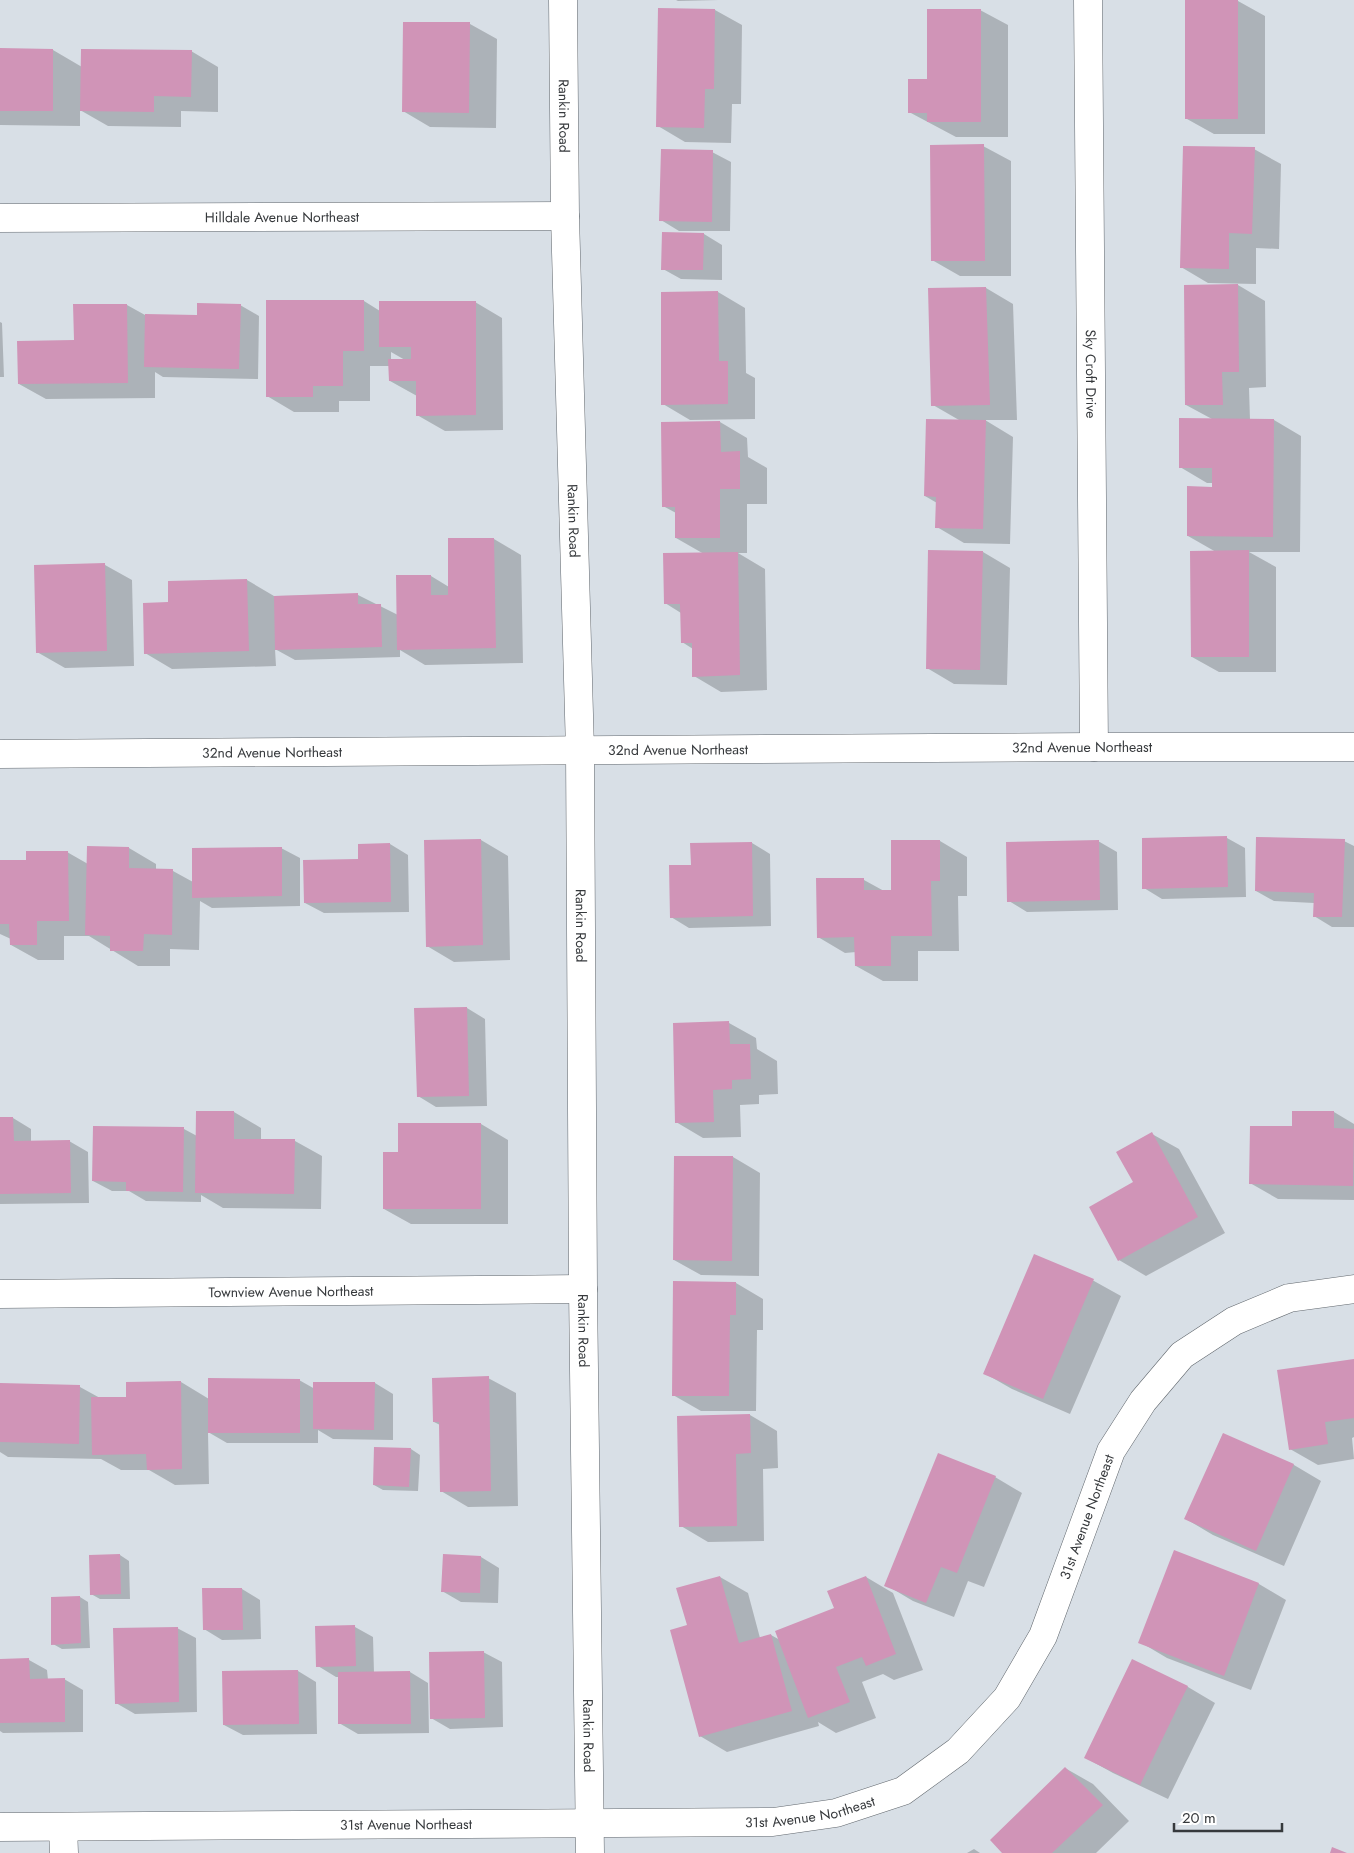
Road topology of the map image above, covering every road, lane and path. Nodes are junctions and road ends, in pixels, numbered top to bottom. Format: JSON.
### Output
{"nodes":[{"id":1,"x":563,"y":0,"type":"edge"},
{"id":2,"x":1088,"y":0,"type":"edge"},
{"id":3,"x":565,"y":216,"type":"junction"},
{"id":4,"x":0,"y":218,"type":"edge"},
{"id":5,"x":1094,"y":747,"type":"junction"},
{"id":6,"x":1354,"y":748,"type":"edge"},
{"id":7,"x":580,"y":750,"type":"junction"},
{"id":8,"x":0,"y":754,"type":"edge"},
{"id":9,"x":582,"y":1289,"type":"junction"},
{"id":10,"x":1354,"y":1289,"type":"edge"},
{"id":11,"x":0,"y":1294,"type":"edge"},
{"id":12,"x":590,"y":1824,"type":"junction"},
{"id":13,"x":0,"y":1827,"type":"edge"},
{"id":14,"x":64,"y":1840,"type":"edge"},
{"id":15,"x":590,"y":1853,"type":"edge"}],
"edges":[{"from":1,"to":3,"type":"street","name":"Rankin Road"},
{"from":2,"to":5,"type":"street","name":"Sky Croft Drive"},
{"from":3,"to":4,"type":"street","name":"Hilldale Avenue Northeast"},
{"from":3,"to":7,"type":"street","name":"Rankin Road"},
{"from":5,"to":6,"type":"street","name":"32nd Avenue Northeast"},
{"from":5,"to":7,"type":"street","name":"32nd Avenue Northeast"},
{"from":7,"to":8,"type":"street","name":"32nd Avenue Northeast"},
{"from":7,"to":9,"type":"street","name":"Rankin Road"},
{"from":9,"to":11,"type":"street","name":"Townview Avenue Northeast"},
{"from":9,"to":12,"type":"street","name":"Rankin Road"},
{"from":10,"to":12,"type":"street","name":"31st Avenue Northeast"},
{"from":12,"to":14,"type":"street","name":"31st Avenue Northeast"},
{"from":12,"to":15,"type":"street","name":"Rankin Road"},
{"from":13,"to":14,"type":"street","name":"31st Avenue Northeast"}]}
